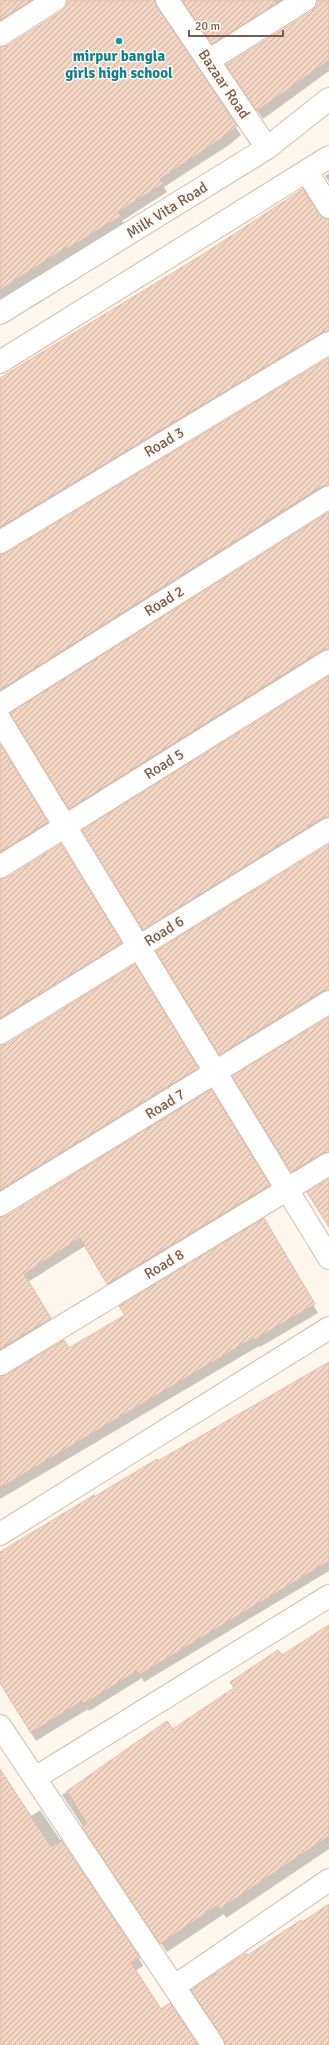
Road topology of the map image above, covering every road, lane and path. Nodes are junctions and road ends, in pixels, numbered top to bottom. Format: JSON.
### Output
{"nodes":[{"id":1,"x":55,"y":0,"type":"edge"},
{"id":2,"x":168,"y":0,"type":"edge"},
{"id":3,"x":305,"y":0,"type":"edge"},
{"id":4,"x":0,"y":35,"type":"edge"},
{"id":5,"x":208,"y":61,"type":"junction"},
{"id":6,"x":329,"y":99,"type":"edge"},
{"id":7,"x":267,"y":148,"type":"junction"},
{"id":8,"x":329,"y":157,"type":"edge"},
{"id":9,"x":307,"y":172,"type":"junction"},
{"id":10,"x":329,"y":207,"type":"edge"},
{"id":11,"x":0,"y":314,"type":"edge"},
{"id":12,"x":329,"y":343,"type":"edge"},
{"id":13,"x":0,"y":362,"type":"edge"},
{"id":14,"x":329,"y":497,"type":"edge"},
{"id":15,"x":0,"y":542,"type":"edge"},
{"id":16,"x":329,"y":661,"type":"edge"},
{"id":17,"x":0,"y":705,"type":"edge"},
{"id":18,"x":0,"y":720,"type":"edge"},
{"id":19,"x":65,"y":826,"type":"junction"},
{"id":20,"x":329,"y":829,"type":"edge"},
{"id":21,"x":0,"y":867,"type":"edge"},
{"id":22,"x":139,"y":947,"type":"junction"},
{"id":23,"x":329,"y":1002,"type":"edge"},
{"id":24,"x":0,"y":1033,"type":"edge"},
{"id":25,"x":216,"y":1073,"type":"junction"},
{"id":26,"x":329,"y":1164,"type":"edge"},
{"id":27,"x":287,"y":1189,"type":"junction"},
{"id":28,"x":0,"y":1205,"type":"edge"},
{"id":29,"x":329,"y":1258,"type":"edge"},
{"id":30,"x":329,"y":1328,"type":"edge"},
{"id":31,"x":0,"y":1364,"type":"edge"},
{"id":32,"x":0,"y":1534,"type":"edge"},
{"id":33,"x":329,"y":1596,"type":"edge"},
{"id":34,"x":0,"y":1726,"type":"edge"},
{"id":35,"x":35,"y":1778,"type":"junction"},
{"id":36,"x":329,"y":1880,"type":"edge"},
{"id":37,"x":175,"y":1986,"type":"junction"},
{"id":38,"x":212,"y":2045,"type":"edge"}],
"edges":[{"from":1,"to":4,"type":"street"},
{"from":2,"to":5,"type":"street","name":"Bazaar Road"},
{"from":3,"to":5,"type":"street"},
{"from":5,"to":7,"type":"street","name":"Bazaar Road"},
{"from":6,"to":7,"type":"street","name":"Milk Vita Road"},
{"from":7,"to":11,"type":"street","name":"Milk Vita Road"},
{"from":8,"to":9,"type":"street"},
{"from":9,"to":10,"type":"street"},
{"from":9,"to":13,"type":"street"},
{"from":12,"to":15,"type":"street","name":"Road 3"},
{"from":14,"to":17,"type":"street","name":"Road 2"},
{"from":16,"to":19,"type":"street","name":"Road 5"},
{"from":18,"to":19,"type":"street"},
{"from":19,"to":21,"type":"street","name":"Road 5"},
{"from":19,"to":22,"type":"street"},
{"from":20,"to":22,"type":"street","name":"Road 6"},
{"from":22,"to":24,"type":"street","name":"Road 6"},
{"from":22,"to":25,"type":"street"},
{"from":23,"to":25,"type":"street","name":"Road 7"},
{"from":25,"to":27,"type":"street"},
{"from":25,"to":28,"type":"street","name":"Road 7"},
{"from":26,"to":27,"type":"street","name":"Road 8"},
{"from":27,"to":29,"type":"street"},
{"from":27,"to":31,"type":"street","name":"Road 8"},
{"from":30,"to":32,"type":"street"},
{"from":33,"to":35,"type":"street"},
{"from":34,"to":35,"type":"street"},
{"from":35,"to":37,"type":"street"},
{"from":36,"to":37,"type":"street"},
{"from":37,"to":38,"type":"street"}]}
